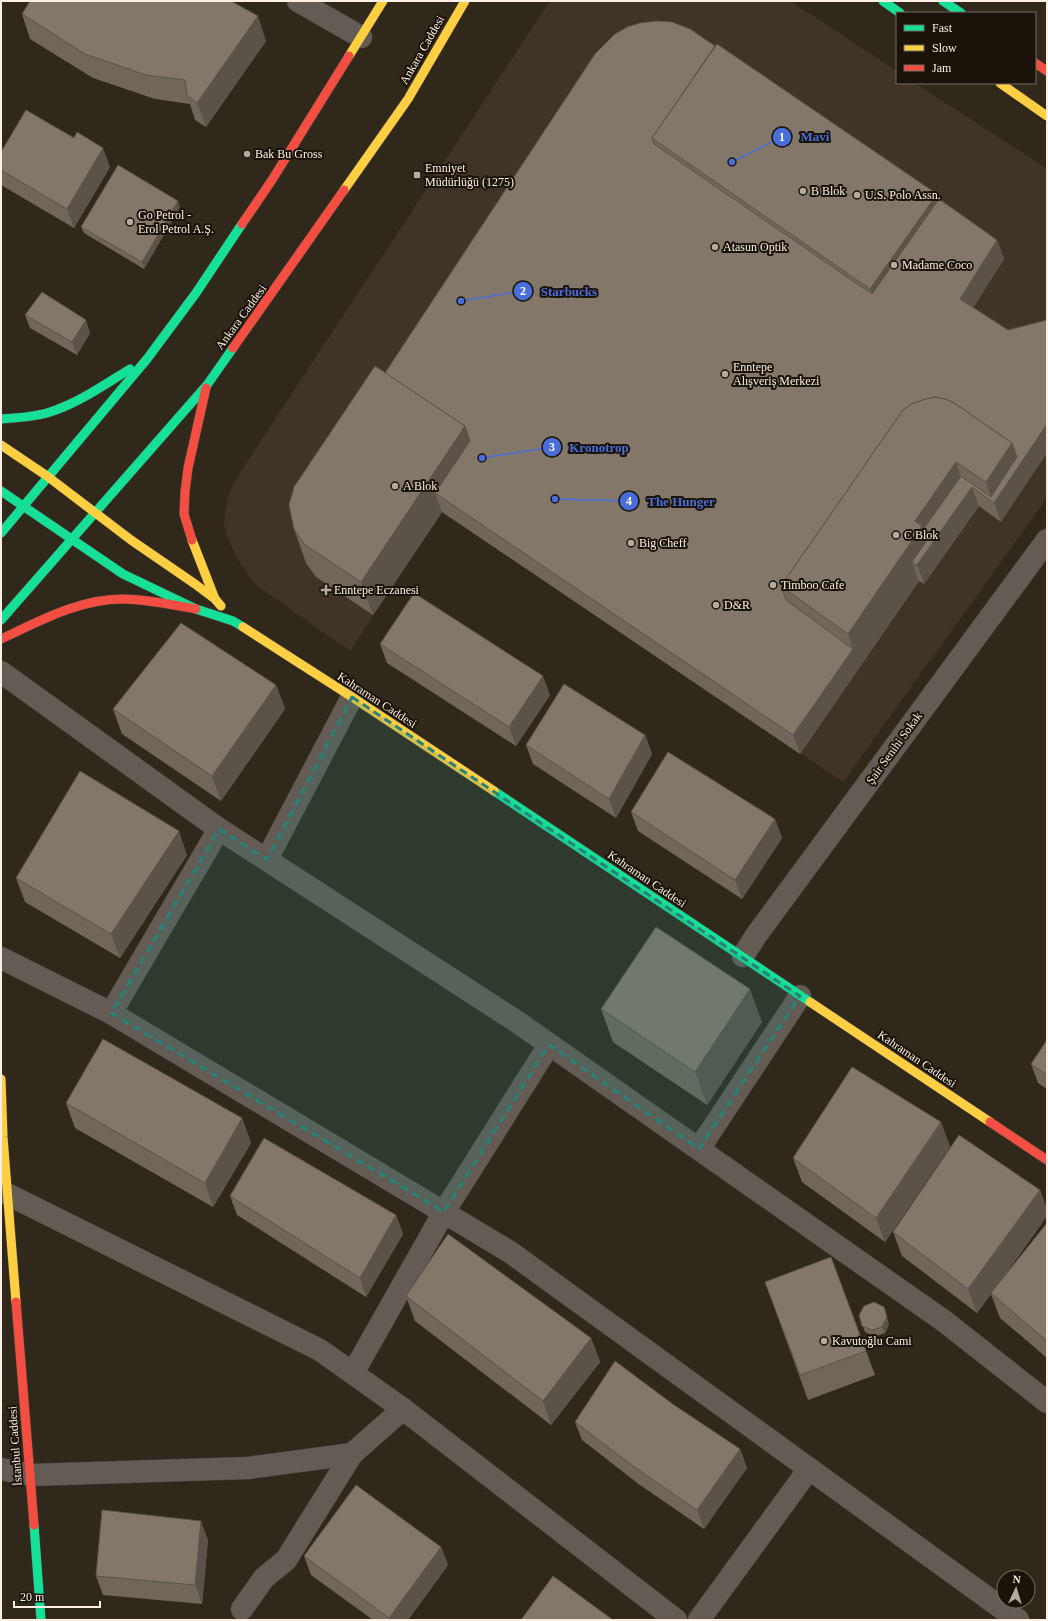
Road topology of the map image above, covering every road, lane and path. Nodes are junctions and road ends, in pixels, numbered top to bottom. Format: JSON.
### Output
{"nodes":[{"id":1,"x":298,"y":1,"type":"edge"},
{"id":2,"x":383,"y":1,"type":"edge"},
{"id":3,"x":465,"y":1,"type":"edge"},
{"id":4,"x":883,"y":1,"type":"edge"},
{"id":5,"x":943,"y":1,"type":"edge"},
{"id":6,"x":469,"y":12,"type":"dead end"},
{"id":7,"x":899,"y":12,"type":"edge"},
{"id":8,"x":960,"y":12,"type":"edge"},
{"id":9,"x":361,"y":37,"type":"junction"},
{"id":10,"x":1036,"y":64,"type":"edge"},
{"id":11,"x":1047,"y":71,"type":"edge"},
{"id":12,"x":1001,"y":84,"type":"edge"},
{"id":13,"x":408,"y":99,"type":"junction"},
{"id":14,"x":1047,"y":116,"type":"edge"},
{"id":15,"x":147,"y":359,"type":"junction"},
{"id":16,"x":207,"y":385,"type":"junction"},
{"id":17,"x":1,"y":420,"type":"edge"},
{"id":18,"x":1,"y":445,"type":"edge"},
{"id":19,"x":47,"y":476,"type":"junction"},
{"id":20,"x":1,"y":492,"type":"edge"},
{"id":21,"x":23,"y":507,"type":"junction"},
{"id":22,"x":95,"y":513,"type":"junction"},
{"id":23,"x":1,"y":533,"type":"edge"},
{"id":24,"x":73,"y":539,"type":"junction"},
{"id":25,"x":1047,"y":540,"type":"edge"},
{"id":26,"x":215,"y":599,"type":"junction"},
{"id":27,"x":196,"y":609,"type":"junction"},
{"id":28,"x":1,"y":620,"type":"edge"},
{"id":29,"x":233,"y":621,"type":"junction"},
{"id":30,"x":1,"y":639,"type":"edge"},
{"id":31,"x":1,"y":672,"type":"edge"},
{"id":32,"x":352,"y":697,"type":"junction"},
{"id":33,"x":219,"y":829,"type":"junction"},
{"id":34,"x":267,"y":859,"type":"junction"},
{"id":35,"x":743,"y":956,"type":"junction"},
{"id":36,"x":1,"y":958,"type":"edge"},
{"id":37,"x":800,"y":996,"type":"junction"},
{"id":38,"x":111,"y":1013,"type":"junction"},
{"id":39,"x":549,"y":1045,"type":"junction"},
{"id":40,"x":1,"y":1079,"type":"edge"},
{"id":41,"x":698,"y":1149,"type":"junction"},
{"id":42,"x":1047,"y":1160,"type":"edge"},
{"id":43,"x":5,"y":1193,"type":"edge"},
{"id":44,"x":444,"y":1212,"type":"junction"},
{"id":45,"x":354,"y":1373,"type":"junction"},
{"id":46,"x":1047,"y":1402,"type":"edge"},
{"id":47,"x":403,"y":1409,"type":"junction"},
{"id":48,"x":352,"y":1454,"type":"junction"},
{"id":49,"x":1,"y":1469,"type":"edge"},
{"id":50,"x":809,"y":1469,"type":"junction"},
{"id":51,"x":30,"y":1475,"type":"junction"},
{"id":52,"x":242,"y":1609,"type":"dead end"},
{"id":53,"x":41,"y":1620,"type":"edge"},
{"id":54,"x":676,"y":1620,"type":"edge"},
{"id":55,"x":699,"y":1620,"type":"edge"},
{"id":56,"x":1018,"y":1620,"type":"edge"}],
"edges":[{"from":1,"to":9,"type":"street"},
{"from":2,"to":9,"type":"main road"},
{"from":3,"to":13,"type":"main road","name":"Ankara Caddesi"},
{"from":4,"to":7,"type":"main road"},
{"from":5,"to":8,"type":"main road"},
{"from":6,"to":13,"type":"main road"},
{"from":9,"to":15,"type":"main road"},
{"from":10,"to":11,"type":"main road"},
{"from":12,"to":14,"type":"main road"},
{"from":13,"to":16,"type":"main road","name":"Ankara Caddesi"},
{"from":15,"to":17,"type":"main road"},
{"from":15,"to":19,"type":"main road"},
{"from":16,"to":22,"type":"main road","name":"Ankara Caddesi"},
{"from":16,"to":26,"type":"main road"},
{"from":18,"to":19,"type":"main road","name":"Kahraman Caddesi"},
{"from":19,"to":21,"type":"main road"},
{"from":19,"to":22,"type":"main road","name":"Kahraman Caddesi"},
{"from":20,"to":21,"type":"main road","name":"Kahraman Caddesi"},
{"from":21,"to":23,"type":"main road"},
{"from":21,"to":24,"type":"main road","name":"Kahraman Caddesi"},
{"from":22,"to":24,"type":"main road","name":"Ankara Caddesi"},
{"from":22,"to":26,"type":"main road","name":"Kahraman Caddesi"},
{"from":24,"to":27,"type":"main road","name":"Kahraman Caddesi"},
{"from":24,"to":28,"type":"main road","name":"Ankara Caddesi"},
{"from":25,"to":35,"type":"street","name":"Şair Senihi Sokak"},
{"from":26,"to":29,"type":"main road","name":"Kahraman Caddesi"},
{"from":27,"to":29,"type":"main road","name":"Kahraman Caddesi"},
{"from":27,"to":30,"type":"main road"},
{"from":29,"to":32,"type":"main road","name":"Kahraman Caddesi"},
{"from":31,"to":33,"type":"street"},
{"from":32,"to":34,"type":"street"},
{"from":32,"to":35,"type":"main road","name":"Kahraman Caddesi"},
{"from":33,"to":34,"type":"street"},
{"from":33,"to":38,"type":"street"},
{"from":34,"to":39,"type":"street"},
{"from":35,"to":37,"type":"main road","name":"Kahraman Caddesi"},
{"from":36,"to":38,"type":"street"},
{"from":37,"to":41,"type":"street"},
{"from":37,"to":42,"type":"main road","name":"Kahraman Caddesi"},
{"from":38,"to":44,"type":"street"},
{"from":39,"to":41,"type":"street"},
{"from":39,"to":44,"type":"street"},
{"from":40,"to":43,"type":"main road","name":"İstanbul Caddesi"},
{"from":41,"to":46,"type":"street"},
{"from":43,"to":45,"type":"street"},
{"from":43,"to":51,"type":"main road","name":"İstanbul Caddesi"},
{"from":44,"to":45,"type":"street"},
{"from":44,"to":50,"type":"street"},
{"from":45,"to":47,"type":"street"},
{"from":47,"to":48,"type":"street"},
{"from":47,"to":54,"type":"street"},
{"from":48,"to":51,"type":"street"},
{"from":48,"to":52,"type":"street"},
{"from":49,"to":51,"type":"street"},
{"from":50,"to":55,"type":"street"},
{"from":50,"to":56,"type":"street"},
{"from":51,"to":53,"type":"main road","name":"İstanbul Caddesi"}]}
